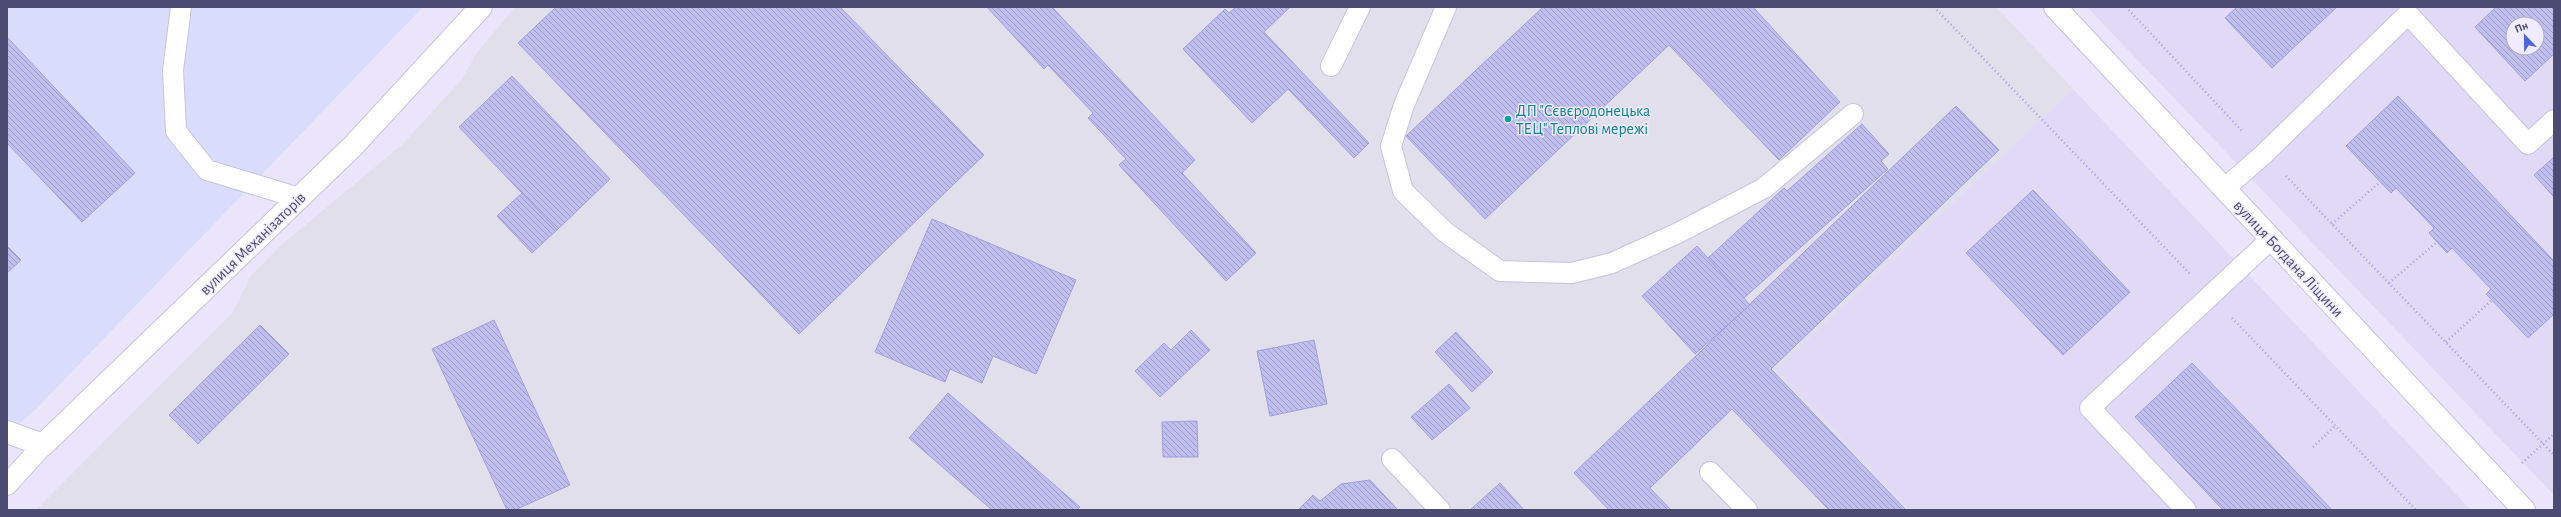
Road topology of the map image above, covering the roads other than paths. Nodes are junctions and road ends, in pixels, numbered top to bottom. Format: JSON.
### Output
{"nodes":[{"id":1,"x":181,"y":7,"type":"edge"},
{"id":2,"x":481,"y":7,"type":"edge"},
{"id":3,"x":1360,"y":7,"type":"edge"},
{"id":4,"x":1446,"y":7,"type":"edge"},
{"id":5,"x":2055,"y":7,"type":"edge"},
{"id":6,"x":2411,"y":11,"type":"edge"},
{"id":7,"x":1331,"y":66,"type":"dead end"},
{"id":8,"x":1853,"y":114,"type":"dead end"},
{"id":9,"x":2554,"y":120,"type":"edge"},
{"id":10,"x":2224,"y":189,"type":"junction"},
{"id":11,"x":299,"y":198,"type":"junction"},
{"id":12,"x":2271,"y":239,"type":"junction"},
{"id":13,"x":7,"y":432,"type":"edge"},
{"id":14,"x":43,"y":445,"type":"junction"},
{"id":15,"x":1392,"y":459,"type":"dead end"},
{"id":16,"x":1710,"y":472,"type":"dead end"},
{"id":17,"x":7,"y":485,"type":"edge"},
{"id":18,"x":1440,"y":510,"type":"edge"},
{"id":19,"x":1746,"y":510,"type":"edge"},
{"id":20,"x":2186,"y":510,"type":"edge"},
{"id":21,"x":2524,"y":510,"type":"edge"}],
"edges":[{"from":1,"to":11,"type":"lane"},
{"from":2,"to":11,"type":"main road","name":"вулиця Механізаторів"},
{"from":3,"to":7,"type":"lane"},
{"from":4,"to":8,"type":"lane"},
{"from":5,"to":10,"type":"main road","name":"вулиця Богдана Ліщини"},
{"from":6,"to":9,"type":"lane"},
{"from":6,"to":10,"type":"lane"},
{"from":10,"to":12,"type":"main road","name":"вулиця Богдана Ліщини"},
{"from":11,"to":14,"type":"main road","name":"вулиця Механізаторів"},
{"from":12,"to":20,"type":"lane"},
{"from":12,"to":21,"type":"main road","name":"вулиця Богдана Ліщини"},
{"from":13,"to":14,"type":"main road"},
{"from":14,"to":17,"type":"lane"},
{"from":15,"to":18,"type":"lane"},
{"from":16,"to":19,"type":"lane"}]}
